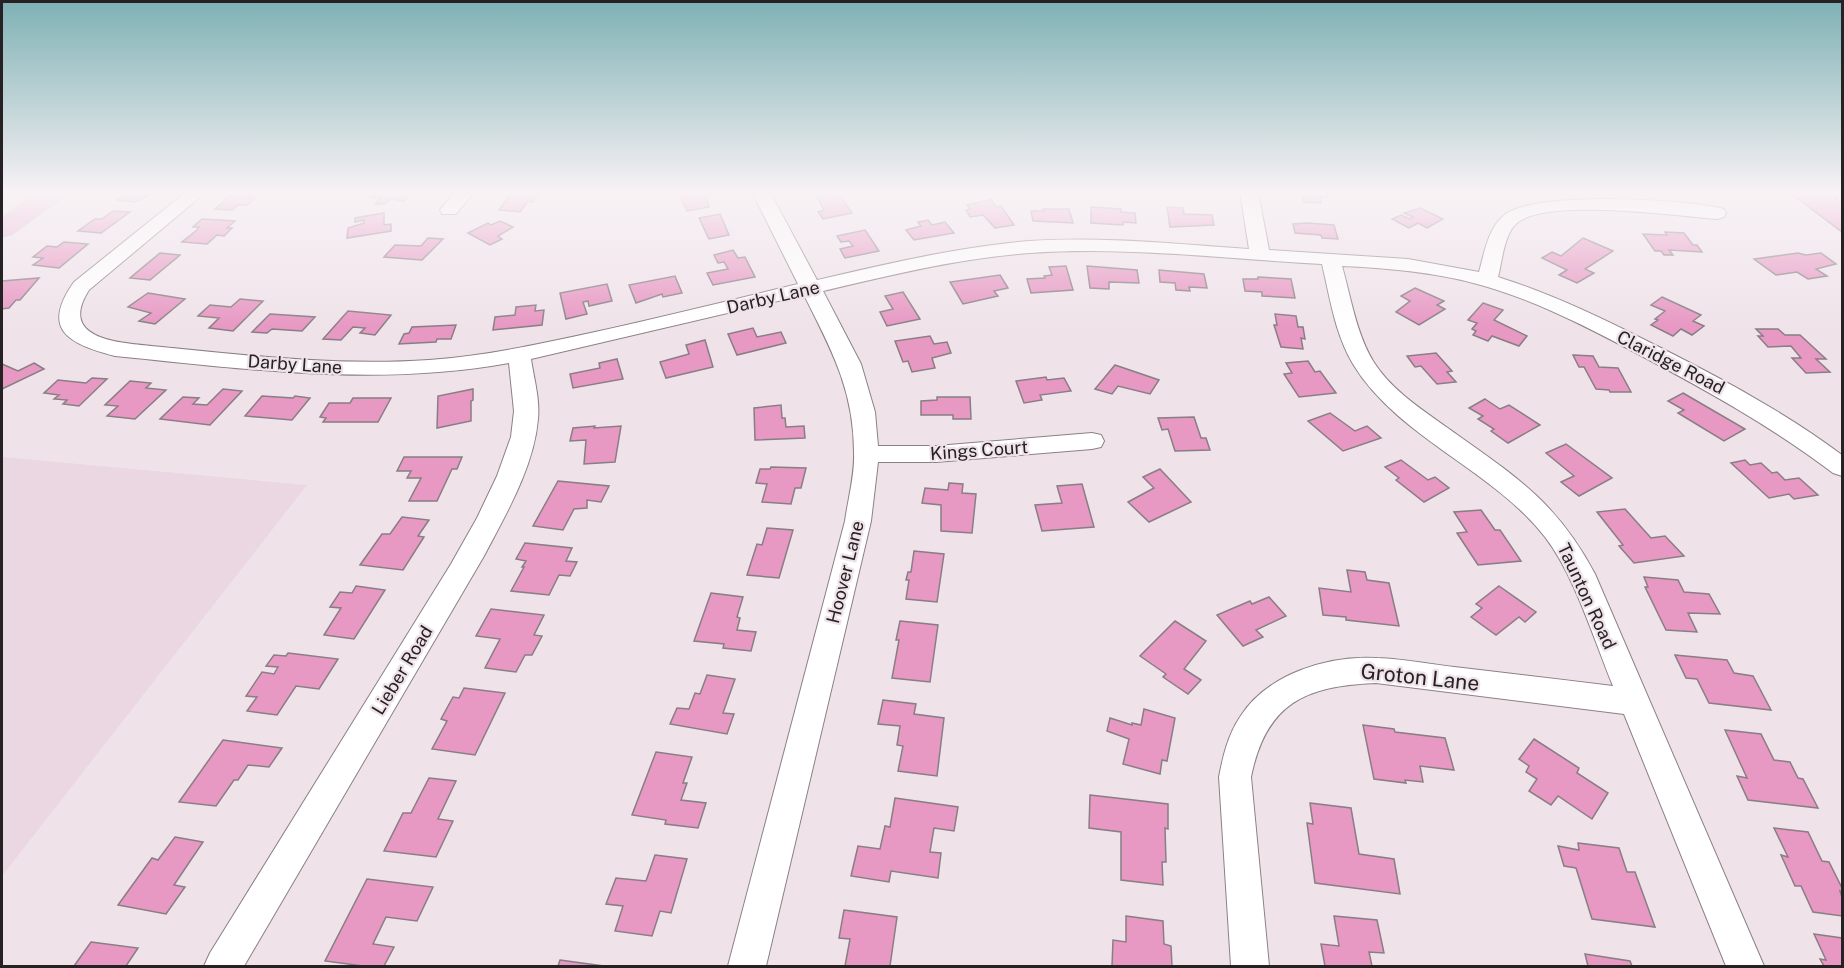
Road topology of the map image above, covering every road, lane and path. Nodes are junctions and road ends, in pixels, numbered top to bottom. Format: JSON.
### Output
{"nodes":[{"id":1,"x":141,"y":237,"type":"edge"},
{"id":2,"x":784,"y":237,"type":"edge"},
{"id":3,"x":1257,"y":237,"type":"edge"},
{"id":4,"x":1500,"y":237,"type":"edge"},
{"id":5,"x":1260,"y":255,"type":"junction"},
{"id":6,"x":1330,"y":260,"type":"junction"},
{"id":7,"x":1487,"y":280,"type":"junction"},
{"id":8,"x":811,"y":289,"type":"junction"},
{"id":9,"x":519,"y":355,"type":"junction"},
{"id":10,"x":1092,"y":441,"type":"dead end"},
{"id":11,"x":867,"y":454,"type":"junction"},
{"id":12,"x":1842,"y":467,"type":"edge"},
{"id":13,"x":1635,"y":702,"type":"junction"},
{"id":14,"x":223,"y":966,"type":"edge"},
{"id":15,"x":747,"y":966,"type":"edge"},
{"id":16,"x":1250,"y":966,"type":"edge"},
{"id":17,"x":1745,"y":966,"type":"edge"}],
"edges":[{"from":1,"to":9,"type":"street","name":"Darby Lane"},
{"from":2,"to":8,"type":"street","name":"Hoover Lane"},
{"from":3,"to":5,"type":"street"},
{"from":4,"to":7,"type":"street"},
{"from":5,"to":6,"type":"street","name":"Darby Lane"},
{"from":5,"to":8,"type":"street","name":"Darby Lane"},
{"from":6,"to":7,"type":"street","name":"Darby Lane"},
{"from":6,"to":13,"type":"street","name":"Taunton Road"},
{"from":7,"to":12,"type":"street","name":"Claridge Road"},
{"from":8,"to":9,"type":"street","name":"Darby Lane"},
{"from":8,"to":11,"type":"street","name":"Hoover Lane"},
{"from":9,"to":14,"type":"street","name":"Lieber Road"},
{"from":10,"to":11,"type":"street","name":"Kings Court"},
{"from":11,"to":15,"type":"street","name":"Hoover Lane"},
{"from":13,"to":16,"type":"street","name":"Groton Lane"},
{"from":13,"to":17,"type":"street","name":"Taunton Road"}]}
